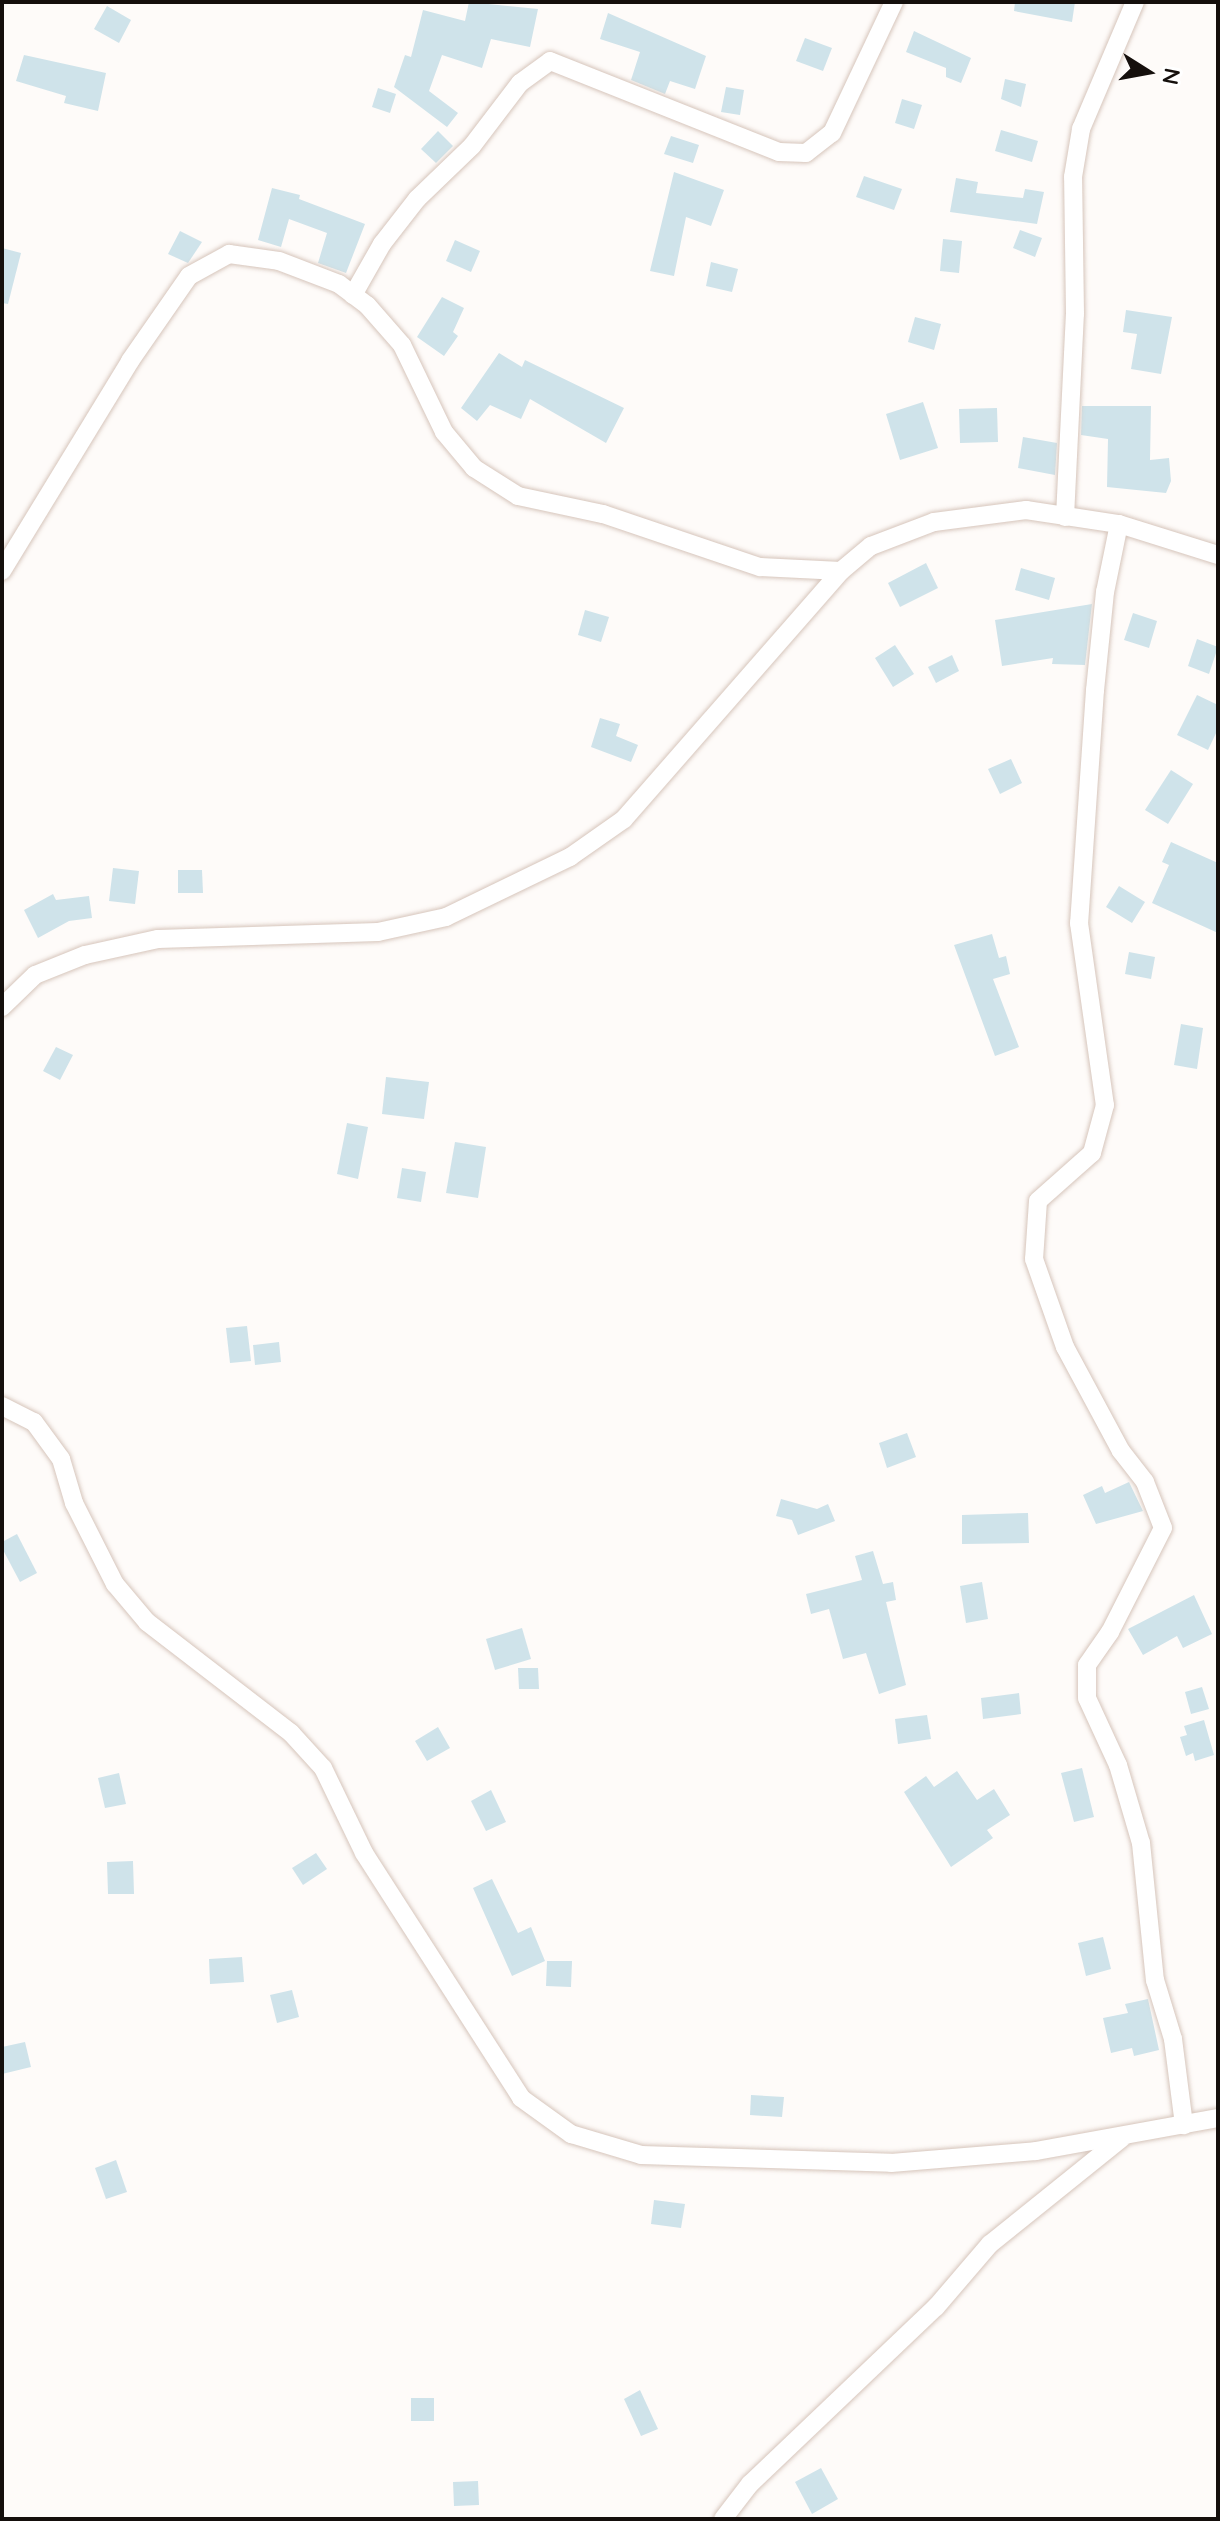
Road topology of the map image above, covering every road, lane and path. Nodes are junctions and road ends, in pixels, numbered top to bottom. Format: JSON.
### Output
{"nodes":[{"id":1,"x":894,"y":2,"type":"edge"},
{"id":2,"x":1135,"y":2,"type":"edge"},
{"id":3,"x":353,"y":295,"type":"junction"},
{"id":4,"x":1065,"y":517,"type":"junction"},
{"id":5,"x":1119,"y":524,"type":"junction"},
{"id":6,"x":1218,"y":555,"type":"edge"},
{"id":7,"x":2,"y":571,"type":"edge"},
{"id":8,"x":841,"y":571,"type":"junction"},
{"id":9,"x":2,"y":1007,"type":"edge"},
{"id":10,"x":2,"y":1406,"type":"edge"},
{"id":11,"x":1218,"y":2118,"type":"edge"},
{"id":12,"x":1184,"y":2125,"type":"junction"},
{"id":13,"x":1124,"y":2136,"type":"junction"},
{"id":14,"x":723,"y":2519,"type":"edge"}],
"edges":[{"from":1,"to":3,"type":"street"},
{"from":2,"to":4,"type":"street"},
{"from":3,"to":7,"type":"street"},
{"from":3,"to":8,"type":"street"},
{"from":4,"to":5,"type":"street"},
{"from":4,"to":8,"type":"street"},
{"from":5,"to":6,"type":"street"},
{"from":5,"to":12,"type":"street"},
{"from":8,"to":9,"type":"street"},
{"from":10,"to":13,"type":"street"},
{"from":11,"to":12,"type":"street"},
{"from":12,"to":13,"type":"street"},
{"from":13,"to":14,"type":"street"}]}
